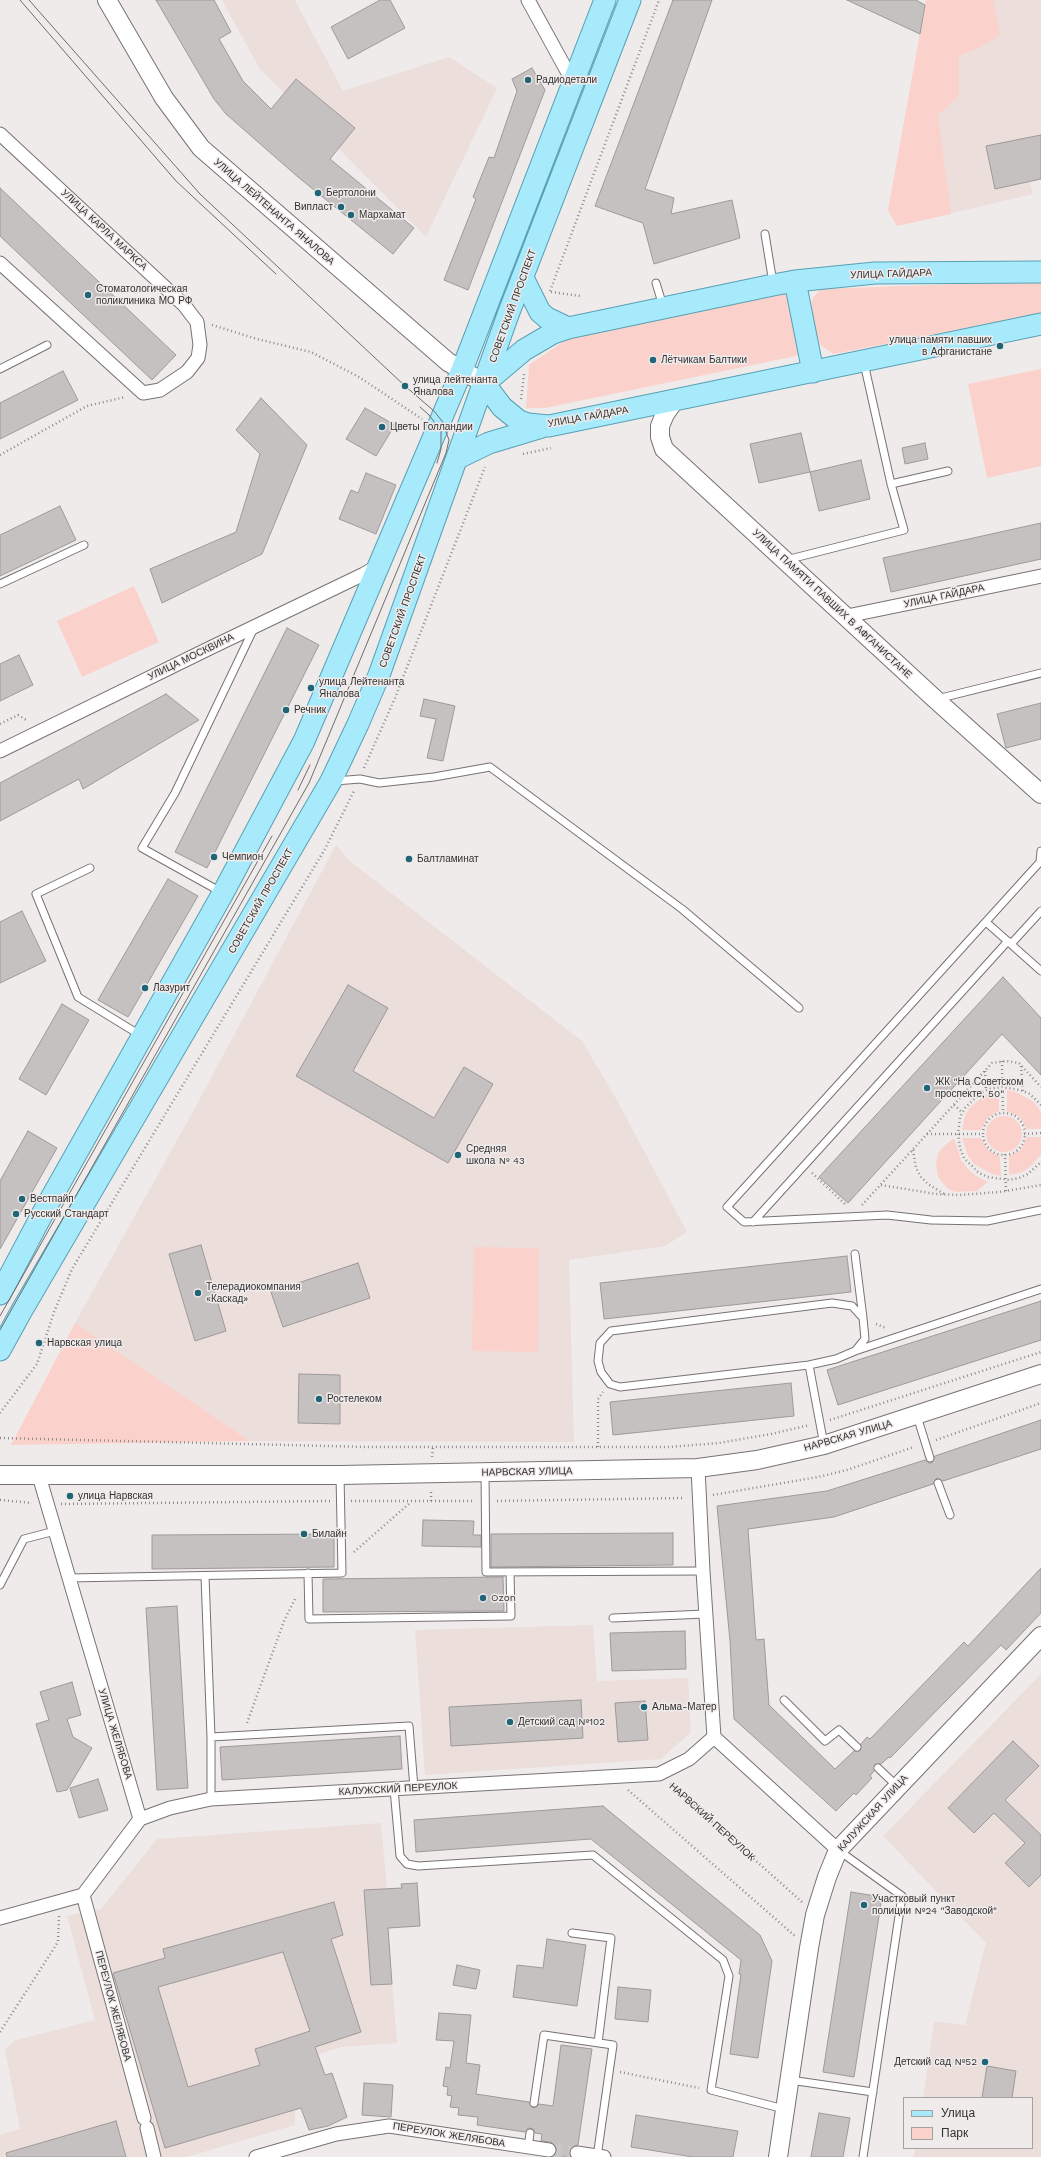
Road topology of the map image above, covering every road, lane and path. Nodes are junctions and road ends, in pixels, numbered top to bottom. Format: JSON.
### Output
{"nodes":[{"id":1,"x":107,"y":0,"type":"edge"},
{"id":2,"x":528,"y":0,"type":"edge"},
{"id":3,"x":604,"y":0,"type":"edge"},
{"id":4,"x":630,"y":0,"type":"edge"},
{"id":5,"x":659,"y":0,"type":"edge"},
{"id":6,"x":574,"y":82,"type":"junction"},
{"id":7,"x":0,"y":134,"type":"edge"},
{"id":8,"x":765,"y":234,"type":"dead end"},
{"id":9,"x":0,"y":263,"type":"edge"},
{"id":10,"x":1041,"y":272,"type":"edge"},
{"id":11,"x":522,"y":278,"type":"junction"},
{"id":12,"x":795,"y":281,"type":"junction"},
{"id":13,"x":656,"y":283,"type":"dead end"},
{"id":14,"x":773,"y":285,"type":"junction"},
{"id":15,"x":580,"y":296,"type":"dead end"},
{"id":16,"x":663,"y":308,"type":"junction"},
{"id":17,"x":197,"y":322,"type":"junction"},
{"id":18,"x":1041,"y":324,"type":"edge"},
{"id":19,"x":568,"y":328,"type":"junction"},
{"id":20,"x":47,"y":345,"type":"dead end"},
{"id":21,"x":863,"y":361,"type":"junction"},
{"id":22,"x":0,"y":369,"type":"edge"},
{"id":23,"x":462,"y":370,"type":"junction"},
{"id":24,"x":524,"y":371,"type":"dead end"},
{"id":25,"x":814,"y":372,"type":"junction"},
{"id":26,"x":484,"y":383,"type":"junction"},
{"id":27,"x":143,"y":393,"type":"junction"},
{"id":28,"x":675,"y":400,"type":"junction"},
{"id":29,"x":519,"y":421,"type":"junction"},
{"id":30,"x":426,"y":422,"type":"dead end"},
{"id":31,"x":549,"y":426,"type":"junction"},
{"id":32,"x":0,"y":455,"type":"edge"},
{"id":33,"x":458,"y":458,"type":"junction"},
{"id":34,"x":948,"y":471,"type":"dead end"},
{"id":35,"x":891,"y":484,"type":"junction"},
{"id":36,"x":84,"y":545,"type":"dead end"},
{"id":37,"x":785,"y":560,"type":"junction"},
{"id":38,"x":381,"y":564,"type":"junction"},
{"id":39,"x":1041,"y":576,"type":"edge"},
{"id":40,"x":0,"y":584,"type":"edge"},
{"id":41,"x":847,"y":616,"type":"junction"},
{"id":42,"x":256,"y":625,"type":"junction"},
{"id":43,"x":1041,"y":673,"type":"edge"},
{"id":44,"x":935,"y":700,"type":"junction"},
{"id":45,"x":0,"y":751,"type":"edge"},
{"id":46,"x":331,"y":781,"type":"junction"},
{"id":47,"x":1041,"y":794,"type":"edge"},
{"id":48,"x":1041,"y":851,"type":"edge"},
{"id":49,"x":90,"y":868,"type":"dead end"},
{"id":50,"x":223,"y":893,"type":"junction"},
{"id":51,"x":1041,"y":911,"type":"edge"},
{"id":52,"x":986,"y":922,"type":"junction"},
{"id":53,"x":1010,"y":943,"type":"junction"},
{"id":54,"x":1041,"y":972,"type":"edge"},
{"id":55,"x":799,"y":1008,"type":"dead end"},
{"id":56,"x":142,"y":1036,"type":"junction"},
{"id":57,"x":1002,"y":1061,"type":"junction"},
{"id":58,"x":1021,"y":1065,"type":"junction"},
{"id":59,"x":985,"y":1071,"type":"junction"},
{"id":60,"x":1002,"y":1087,"type":"junction"},
{"id":61,"x":1041,"y":1087,"type":"edge"},
{"id":62,"x":986,"y":1091,"type":"junction"},
{"id":63,"x":1023,"y":1091,"type":"junction"},
{"id":64,"x":954,"y":1105,"type":"junction"},
{"id":65,"x":1041,"y":1105,"type":"edge"},
{"id":66,"x":963,"y":1113,"type":"junction"},
{"id":67,"x":1003,"y":1113,"type":"junction"},
{"id":68,"x":1041,"y":1133,"type":"edge"},
{"id":69,"x":927,"y":1134,"type":"junction"},
{"id":70,"x":958,"y":1134,"type":"junction"},
{"id":71,"x":983,"y":1134,"type":"junction"},
{"id":72,"x":1024,"y":1134,"type":"junction"},
{"id":73,"x":913,"y":1150,"type":"junction"},
{"id":74,"x":1005,"y":1154,"type":"junction"},
{"id":75,"x":1041,"y":1162,"type":"edge"},
{"id":76,"x":804,"y":1166,"type":"junction"},
{"id":77,"x":1006,"y":1180,"type":"junction"},
{"id":78,"x":881,"y":1185,"type":"junction"},
{"id":79,"x":1041,"y":1185,"type":"edge"},
{"id":80,"x":1006,"y":1191,"type":"junction"},
{"id":81,"x":945,"y":1194,"type":"junction"},
{"id":82,"x":1041,"y":1210,"type":"edge"},
{"id":83,"x":857,"y":1215,"type":"junction"},
{"id":84,"x":753,"y":1222,"type":"junction"},
{"id":85,"x":855,"y":1254,"type":"dead end"},
{"id":86,"x":1041,"y":1289,"type":"edge"},
{"id":87,"x":0,"y":1294,"type":"edge"},
{"id":88,"x":54,"y":1312,"type":"dead end"},
{"id":89,"x":862,"y":1318,"type":"junction"},
{"id":90,"x":902,"y":1335,"type":"junction"},
{"id":91,"x":0,"y":1350,"type":"edge"},
{"id":92,"x":855,"y":1351,"type":"junction"},
{"id":93,"x":1041,"y":1352,"type":"edge"},
{"id":94,"x":809,"y":1365,"type":"junction"},
{"id":95,"x":1041,"y":1374,"type":"edge"},
{"id":96,"x":610,"y":1384,"type":"junction"},
{"id":97,"x":0,"y":1413,"type":"edge"},
{"id":98,"x":917,"y":1416,"type":"junction"},
{"id":99,"x":820,"y":1423,"type":"junction"},
{"id":100,"x":0,"y":1438,"type":"edge"},
{"id":101,"x":824,"y":1445,"type":"junction"},
{"id":102,"x":598,"y":1447,"type":"junction"},
{"id":103,"x":930,"y":1458,"type":"dead end"},
{"id":104,"x":698,"y":1468,"type":"junction"},
{"id":105,"x":485,"y":1472,"type":"junction"},
{"id":106,"x":340,"y":1475,"type":"junction"},
{"id":107,"x":0,"y":1476,"type":"edge"},
{"id":108,"x":40,"y":1476,"type":"junction"},
{"id":109,"x":938,"y":1483,"type":"dead end"},
{"id":110,"x":412,"y":1501,"type":"dead end"},
{"id":111,"x":950,"y":1515,"type":"dead end"},
{"id":112,"x":55,"y":1531,"type":"junction"},
{"id":113,"x":342,"y":1563,"type":"junction"},
{"id":114,"x":703,"y":1571,"type":"junction"},
{"id":115,"x":510,"y":1572,"type":"junction"},
{"id":116,"x":308,"y":1573,"type":"junction"},
{"id":117,"x":206,"y":1576,"type":"junction"},
{"id":118,"x":68,"y":1578,"type":"junction"},
{"id":119,"x":0,"y":1585,"type":"edge"},
{"id":120,"x":706,"y":1614,"type":"junction"},
{"id":121,"x":613,"y":1618,"type":"dead end"},
{"id":122,"x":1041,"y":1636,"type":"edge"},
{"id":123,"x":784,"y":1700,"type":"dead end"},
{"id":124,"x":243,"y":1736,"type":"junction"},
{"id":125,"x":211,"y":1737,"type":"junction"},
{"id":126,"x":714,"y":1737,"type":"junction"},
{"id":127,"x":857,"y":1747,"type":"dead end"},
{"id":128,"x":878,"y":1768,"type":"dead end"},
{"id":129,"x":659,"y":1774,"type":"junction"},
{"id":130,"x":613,"y":1777,"type":"junction"},
{"id":131,"x":897,"y":1786,"type":"junction"},
{"id":132,"x":414,"y":1788,"type":"junction"},
{"id":133,"x":394,"y":1789,"type":"junction"},
{"id":134,"x":211,"y":1799,"type":"junction"},
{"id":135,"x":140,"y":1819,"type":"junction"},
{"id":136,"x":838,"y":1850,"type":"junction"},
{"id":137,"x":83,"y":1895,"type":"junction"},
{"id":138,"x":60,"y":1902,"type":"junction"},
{"id":139,"x":815,"y":1915,"type":"junction"},
{"id":140,"x":0,"y":1918,"type":"edge"},
{"id":141,"x":572,"y":1933,"type":"dead end"},
{"id":142,"x":809,"y":1948,"type":"junction"},
{"id":143,"x":0,"y":2032,"type":"edge"},
{"id":144,"x":598,"y":2043,"type":"junction"},
{"id":145,"x":610,"y":2070,"type":"junction"},
{"id":146,"x":789,"y":2080,"type":"junction"},
{"id":147,"x":711,"y":2090,"type":"junction"},
{"id":148,"x":873,"y":2092,"type":"junction"},
{"id":149,"x":534,"y":2103,"type":"dead end"},
{"id":150,"x":785,"y":2109,"type":"junction"},
{"id":151,"x":530,"y":2132,"type":"dead end"},
{"id":152,"x":528,"y":2148,"type":"junction"},
{"id":153,"x":549,"y":2150,"type":"tunnel mouth"},
{"id":154,"x":577,"y":2153,"type":"dead end"},
{"id":155,"x":154,"y":2157,"type":"edge"},
{"id":156,"x":256,"y":2157,"type":"edge"},
{"id":157,"x":599,"y":2157,"type":"edge"},
{"id":158,"x":778,"y":2157,"type":"edge"},
{"id":159,"x":863,"y":2157,"type":"edge"}],
"edges":[{"from":1,"to":23,"type":"main road","name":"УЛИЦА ЛЕЙТЕНАНТА ЯНАЛОВА"},
{"from":2,"to":6,"type":"street"},
{"from":3,"to":6,"type":"main road"},
{"from":4,"to":11,"type":"main road","name":"СОВЕТСКИЙ ПРОСПЕКТ"},
{"from":5,"to":15,"type":"path"},
{"from":6,"to":23,"type":"main road"},
{"from":7,"to":17,"type":"street","name":"УЛИЦА КАРЛА МАРКСА"},
{"from":8,"to":14,"type":"lane"},
{"from":9,"to":27,"type":"street"},
{"from":10,"to":12,"type":"main road","name":"УЛИЦА ГАЙДАРА"},
{"from":11,"to":19,"type":"main road"},
{"from":11,"to":26,"type":"main road","name":"СОВЕТСКИЙ ПРОСПЕКТ"},
{"from":12,"to":14,"type":"main road","name":"УЛИЦА ГАЙДАРА"},
{"from":12,"to":25,"type":"main road"},
{"from":13,"to":16,"type":"lane"},
{"from":14,"to":16,"type":"main road","name":"УЛИЦА ГАЙДАРА"},
{"from":16,"to":19,"type":"main road","name":"УЛИЦА ГАЙДАРА"},
{"from":17,"to":27,"type":"street","name":"УЛИЦА КАРЛА МАРКСА"},
{"from":17,"to":30,"type":"path"},
{"from":18,"to":21,"type":"main road","name":"УЛИЦА ГАЙДАРА"},
{"from":19,"to":26,"type":"main road","name":"УЛИЦА ГАЙДАРА"},
{"from":20,"to":22,"type":"lane"},
{"from":21,"to":25,"type":"main road","name":"УЛИЦА ГАЙДАРА"},
{"from":21,"to":35,"type":"lane"},
{"from":23,"to":26,"type":"main road","name":"УЛИЦА ЛЕЙТЕНАНТА ЯНАЛОВА"},
{"from":23,"to":38,"type":"main road"},
{"from":24,"to":29,"type":"path"},
{"from":25,"to":28,"type":"main road","name":"УЛИЦА ГАЙДАРА"},
{"from":26,"to":29,"type":"main road","name":"УЛИЦА ГАЙДАРА"},
{"from":26,"to":33,"type":"main road","name":"СОВЕТСКИЙ ПРОСПЕКТ"},
{"from":27,"to":32,"type":"path"},
{"from":28,"to":31,"type":"main road","name":"УЛИЦА ГАЙДАРА"},
{"from":28,"to":37,"type":"main road","name":"УЛИЦА ПАМЯТИ ПАВШИХ В АФГАНИСТАНЕ"},
{"from":29,"to":31,"type":"main road","name":"УЛИЦА ГАЙДАРА"},
{"from":31,"to":33,"type":"main road"},
{"from":33,"to":46,"type":"main road","name":"СОВЕТСКИЙ ПРОСПЕКТ"},
{"from":34,"to":35,"type":"lane"},
{"from":35,"to":37,"type":"lane"},
{"from":36,"to":40,"type":"lane"},
{"from":37,"to":41,"type":"main road","name":"УЛИЦА ПАМЯТИ ПАВШИХ В АФГАНИСТАНЕ"},
{"from":38,"to":42,"type":"street","name":"УЛИЦА МОСКВИНА"},
{"from":38,"to":50,"type":"main road"},
{"from":39,"to":41,"type":"street","name":"УЛИЦА ГАЙДАРА"},
{"from":41,"to":44,"type":"main road","name":"УЛИЦА ПАМЯТИ ПАВШИХ В АФГАНИСТАНЕ"},
{"from":42,"to":45,"type":"street","name":"УЛИЦА МОСКВИНА"},
{"from":42,"to":50,"type":"lane"},
{"from":43,"to":44,"type":"lane"},
{"from":44,"to":47,"type":"main road","name":"УЛИЦА ПАМЯТИ ПАВШИХ В АФГАНИСТАНЕ"},
{"from":46,"to":55,"type":"lane"},
{"from":46,"to":91,"type":"main road","name":"СОВЕТСКИЙ ПРОСПЕКТ"},
{"from":48,"to":52,"type":"lane"},
{"from":49,"to":56,"type":"lane"},
{"from":50,"to":56,"type":"main road"},
{"from":51,"to":53,"type":"lane"},
{"from":52,"to":53,"type":"lane"},
{"from":52,"to":84,"type":"lane"},
{"from":53,"to":54,"type":"lane"},
{"from":53,"to":76,"type":"lane"},
{"from":56,"to":87,"type":"main road"},
{"from":57,"to":58,"type":"path"},
{"from":57,"to":59,"type":"path"},
{"from":57,"to":60,"type":"path"},
{"from":58,"to":61,"type":"path"},
{"from":58,"to":63,"type":"path"},
{"from":59,"to":62,"type":"path"},
{"from":59,"to":64,"type":"path"},
{"from":60,"to":62,"type":"path"},
{"from":60,"to":63,"type":"path"},
{"from":60,"to":67,"type":"path"},
{"from":62,"to":66,"type":"path"},
{"from":63,"to":65,"type":"path"},
{"from":64,"to":66,"type":"path"},
{"from":64,"to":69,"type":"path"},
{"from":66,"to":70,"type":"path"},
{"from":67,"to":71,"type":"path"},
{"from":67,"to":72,"type":"path"},
{"from":68,"to":72,"type":"path"},
{"from":69,"to":70,"type":"path"},
{"from":69,"to":73,"type":"path"},
{"from":70,"to":71,"type":"path"},
{"from":70,"to":77,"type":"path"},
{"from":71,"to":74,"type":"path"},
{"from":72,"to":74,"type":"path"},
{"from":73,"to":78,"type":"path"},
{"from":73,"to":81,"type":"path"},
{"from":74,"to":77,"type":"path"},
{"from":75,"to":77,"type":"path"},
{"from":76,"to":83,"type":"path"},
{"from":76,"to":84,"type":"lane"},
{"from":77,"to":80,"type":"path"},
{"from":78,"to":81,"type":"path"},
{"from":78,"to":83,"type":"path"},
{"from":79,"to":80,"type":"path"},
{"from":80,"to":81,"type":"path"},
{"from":82,"to":83,"type":"lane"},
{"from":83,"to":84,"type":"lane"},
{"from":85,"to":89,"type":"lane"},
{"from":86,"to":90,"type":"lane"},
{"from":88,"to":97,"type":"path"},
{"from":89,"to":90,"type":"path"},
{"from":89,"to":92,"type":"lane"},
{"from":89,"to":96,"type":"lane"},
{"from":90,"to":92,"type":"lane"},
{"from":92,"to":94,"type":"lane"},
{"from":93,"to":99,"type":"path"},
{"from":94,"to":96,"type":"lane"},
{"from":94,"to":99,"type":"lane"},
{"from":95,"to":98,"type":"main road","name":"НАРВСКАЯ УЛИЦА"},
{"from":96,"to":102,"type":"path"},
{"from":98,"to":101,"type":"main road","name":"НАРВСКАЯ УЛИЦА"},
{"from":98,"to":103,"type":"lane"},
{"from":99,"to":101,"type":"lane"},
{"from":99,"to":102,"type":"path"},
{"from":100,"to":102,"type":"path"},
{"from":101,"to":104,"type":"main road","name":"НАРВСКАЯ УЛИЦА"},
{"from":104,"to":105,"type":"main road","name":"НАРВСКАЯ УЛИЦА"},
{"from":104,"to":114,"type":"street"},
{"from":105,"to":106,"type":"main road","name":"НАРВСКАЯ УЛИЦА"},
{"from":105,"to":115,"type":"lane"},
{"from":106,"to":108,"type":"main road","name":"НАРВСКАЯ УЛИЦА"},
{"from":106,"to":113,"type":"lane"},
{"from":107,"to":108,"type":"main road","name":"НАРВСКАЯ УЛИЦА"},
{"from":108,"to":112,"type":"street","name":"УЛИЦА ЖЕЛЯБОВА"},
{"from":109,"to":111,"type":"lane"},
{"from":110,"to":113,"type":"path"},
{"from":112,"to":118,"type":"street","name":"УЛИЦА ЖЕЛЯБОВА"},
{"from":112,"to":119,"type":"lane"},
{"from":113,"to":116,"type":"lane"},
{"from":114,"to":115,"type":"lane"},
{"from":114,"to":120,"type":"street"},
{"from":115,"to":116,"type":"lane"},
{"from":116,"to":117,"type":"lane"},
{"from":116,"to":124,"type":"path"},
{"from":117,"to":118,"type":"lane"},
{"from":117,"to":125,"type":"lane"},
{"from":118,"to":135,"type":"street","name":"УЛИЦА ЖЕЛЯБОВА"},
{"from":120,"to":121,"type":"lane"},
{"from":120,"to":126,"type":"street"},
{"from":122,"to":131,"type":"main road","name":"КАЛУЖСКАЯ УЛИЦА"},
{"from":123,"to":127,"type":"lane"},
{"from":124,"to":125,"type":"lane"},
{"from":124,"to":132,"type":"lane"},
{"from":125,"to":134,"type":"lane"},
{"from":126,"to":129,"type":"street","name":"НАРВСКИЙ ПЕРЕУЛОК"},
{"from":126,"to":136,"type":"street"},
{"from":128,"to":131,"type":"lane"},
{"from":129,"to":130,"type":"street","name":"КАЛУЖСКИЙ ПЕРЕУЛОК"},
{"from":129,"to":139,"type":"path","name":"НАРВСКИЙ ПЕРЕУЛОК"},
{"from":130,"to":132,"type":"street","name":"КАЛУЖСКИЙ ПЕРЕУЛОК"},
{"from":130,"to":142,"type":"path"},
{"from":131,"to":136,"type":"main road","name":"КАЛУЖСКАЯ УЛИЦА"},
{"from":132,"to":133,"type":"street","name":"КАЛУЖСКИЙ ПЕРЕУЛОК"},
{"from":133,"to":134,"type":"street","name":"КАЛУЖСКИЙ ПЕРЕУЛОК"},
{"from":133,"to":147,"type":"lane"},
{"from":134,"to":135,"type":"street","name":"КАЛУЖСКИЙ ПЕРЕУЛОК"},
{"from":135,"to":137,"type":"street"},
{"from":136,"to":139,"type":"main road","name":"КАЛУЖСКАЯ УЛИЦА"},
{"from":136,"to":148,"type":"lane"},
{"from":137,"to":138,"type":"street"},
{"from":137,"to":155,"type":"street","name":"ПЕРЕУЛОК ЖЕЛЯБОВА"},
{"from":138,"to":140,"type":"street"},
{"from":138,"to":143,"type":"path"},
{"from":139,"to":142,"type":"main road","name":"КАЛУЖСКАЯ УЛИЦА"},
{"from":141,"to":144,"type":"lane"},
{"from":142,"to":146,"type":"main road","name":"КАЛУЖСКАЯ УЛИЦА"},
{"from":144,"to":145,"type":"lane"},
{"from":144,"to":149,"type":"lane"},
{"from":145,"to":147,"type":"path"},
{"from":145,"to":157,"type":"lane"},
{"from":146,"to":148,"type":"lane"},
{"from":146,"to":150,"type":"main road","name":"КАЛУЖСКАЯ УЛИЦА"},
{"from":147,"to":150,"type":"lane"},
{"from":148,"to":159,"type":"lane"},
{"from":150,"to":158,"type":"main road","name":"КАЛУЖСКАЯ УЛИЦА"},
{"from":151,"to":152,"type":"lane"},
{"from":152,"to":153,"type":"street","name":"ПЕРЕУЛОК ЖЕЛЯБОВА"},
{"from":152,"to":156,"type":"street","name":"ПЕРЕУЛОК ЖЕЛЯБОВА"},
{"from":154,"to":157,"type":"street"}]}
